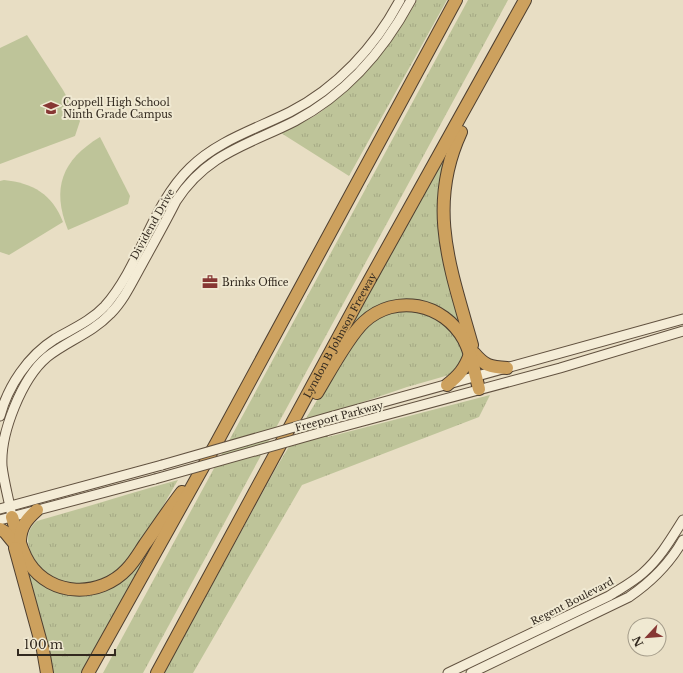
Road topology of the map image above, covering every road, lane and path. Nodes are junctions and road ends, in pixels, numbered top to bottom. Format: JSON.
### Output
{"nodes":[{"id":1,"x":400,"y":0,"type":"edge"},
{"id":2,"x":411,"y":0,"type":"edge"},
{"id":3,"x":456,"y":0,"type":"edge"},
{"id":4,"x":525,"y":0,"type":"edge"},
{"id":5,"x":503,"y":42,"type":"junction"},
{"id":6,"x":145,"y":237,"type":"junction"},
{"id":7,"x":154,"y":242,"type":"junction"},
{"id":8,"x":107,"y":310,"type":"junction"},
{"id":9,"x":683,"y":319,"type":"edge"},
{"id":10,"x":683,"y":331,"type":"edge"},
{"id":11,"x":472,"y":353,"type":"junction"},
{"id":12,"x":507,"y":368,"type":"junction"},
{"id":13,"x":478,"y":376,"type":"junction"},
{"id":14,"x":447,"y":385,"type":"junction"},
{"id":15,"x":481,"y":389,"type":"junction"},
{"id":16,"x":0,"y":416,"type":"edge"},
{"id":17,"x":217,"y":442,"type":"junction"},
{"id":18,"x":37,"y":510,"type":"junction"},
{"id":19,"x":4,"y":514,"type":"edge"},
{"id":20,"x":244,"y":514,"type":"junction"},
{"id":21,"x":683,"y":520,"type":"edge"},
{"id":22,"x":683,"y":540,"type":"edge"},
{"id":23,"x":17,"y":542,"type":"junction"},
{"id":24,"x":47,"y":673,"type":"edge"},
{"id":25,"x":88,"y":673,"type":"edge"},
{"id":26,"x":157,"y":673,"type":"edge"},
{"id":27,"x":448,"y":673,"type":"edge"},
{"id":28,"x":471,"y":673,"type":"edge"}],
"edges":[{"from":1,"to":6,"type":"street","name":"Dividend Drive"},
{"from":2,"to":7,"type":"street","name":"Dividend Drive"},
{"from":3,"to":17,"type":"highway"},
{"from":4,"to":5,"type":"highway","name":"Lyndon B Johnson Freeway"},
{"from":5,"to":11,"type":"highway"},
{"from":5,"to":20,"type":"highway","name":"Lyndon B Johnson Freeway"},
{"from":6,"to":7,"type":"street"},
{"from":6,"to":8,"type":"street","name":"Dividend Drive"},
{"from":7,"to":8,"type":"street","name":"Dividend Drive"},
{"from":8,"to":16,"type":"street","name":"Dividend Drive"},
{"from":8,"to":19,"type":"street","name":"Dividend Drive"},
{"from":9,"to":12,"type":"street","name":"Freeport Parkway"},
{"from":10,"to":15,"type":"street","name":"Freeport Parkway"},
{"from":11,"to":12,"type":"highway"},
{"from":11,"to":13,"type":"highway"},
{"from":11,"to":14,"type":"highway"},
{"from":11,"to":20,"type":"highway"},
{"from":12,"to":13,"type":"street","name":"Freeport Parkway"},
{"from":13,"to":14,"type":"street","name":"Freeport Parkway"},
{"from":13,"to":15,"type":"highway"},
{"from":14,"to":19,"type":"street","name":"Freeport Parkway","bridge":true},
{"from":15,"to":18,"type":"street","name":"Freeport Parkway","bridge":true},
{"from":17,"to":23,"type":"highway"},
{"from":17,"to":25,"type":"highway"},
{"from":18,"to":19,"type":"street","name":"Freeport Parkway"},
{"from":18,"to":23,"type":"highway"},
{"from":19,"to":23,"type":"highway"},
{"from":20,"to":26,"type":"highway","name":"Lyndon B Johnson Freeway"},
{"from":21,"to":27,"type":"street","name":"Regent Boulevard"},
{"from":22,"to":28,"type":"street","name":"Regent Boulevard"},
{"from":23,"to":24,"type":"highway"}]}
